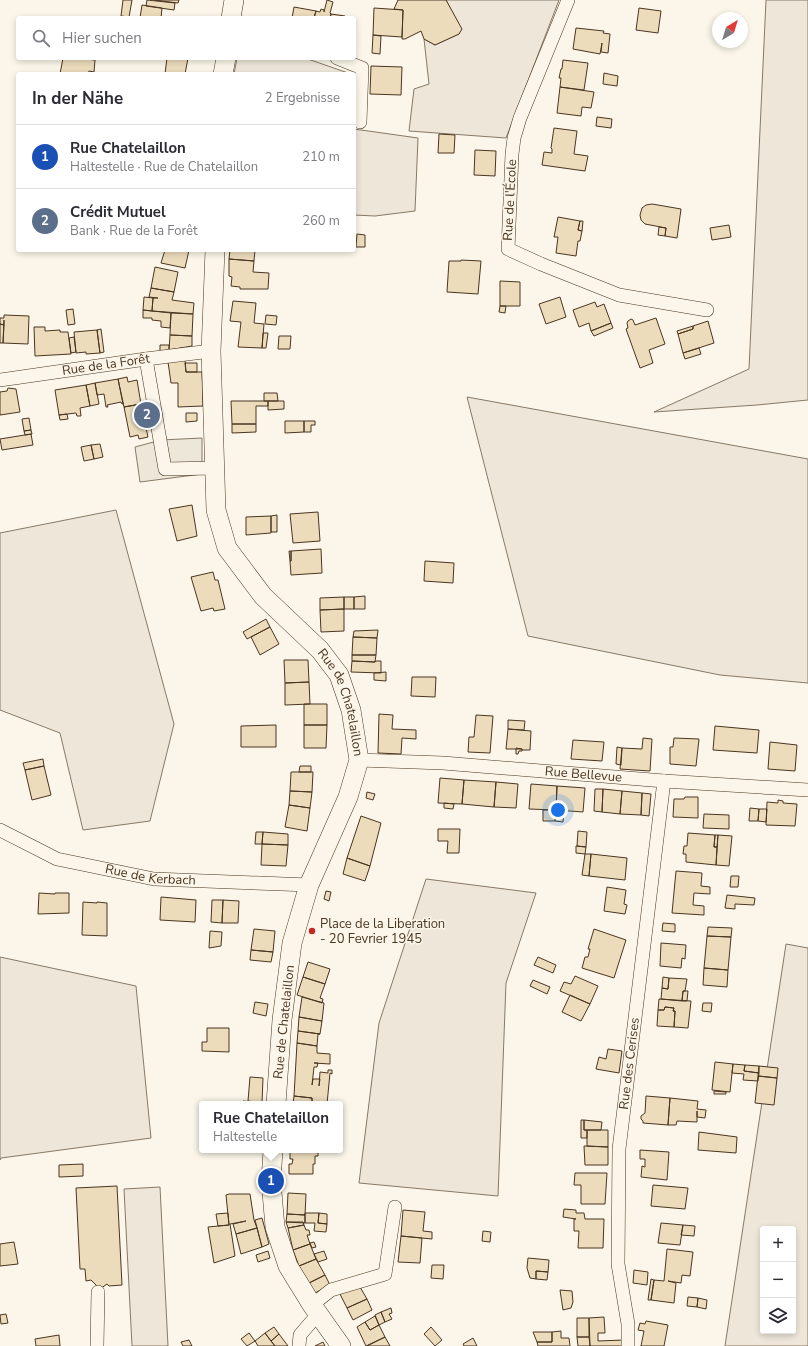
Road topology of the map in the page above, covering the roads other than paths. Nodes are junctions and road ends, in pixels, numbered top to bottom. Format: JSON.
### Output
{"nodes":[{"id":1,"x":234,"y":0,"type":"edge"},
{"id":2,"x":568,"y":0,"type":"edge"},
{"id":3,"x":231,"y":16,"type":"edge"},
{"id":4,"x":226,"y":60,"type":"edge"},
{"id":5,"x":342,"y":60,"type":"edge"},
{"id":6,"x":223,"y":72,"type":"edge"},
{"id":7,"x":360,"y":122,"type":"dead end"},
{"id":8,"x":215,"y":252,"type":"edge"},
{"id":9,"x":707,"y":310,"type":"dead end"},
{"id":10,"x":211,"y":351,"type":"junction"},
{"id":11,"x":146,"y":359,"type":"junction"},
{"id":12,"x":0,"y":380,"type":"edge"},
{"id":13,"x":214,"y":468,"type":"junction"},
{"id":14,"x":359,"y":760,"type":"junction"},
{"id":15,"x":664,"y":781,"type":"junction"},
{"id":16,"x":808,"y":790,"type":"edge"},
{"id":17,"x":0,"y":830,"type":"edge"},
{"id":18,"x":309,"y":885,"type":"junction"},
{"id":19,"x":276,"y":1101,"type":"edge"},
{"id":20,"x":273,"y":1153,"type":"edge"},
{"id":21,"x":395,"y":1207,"type":"dead end"},
{"id":22,"x":98,"y":1292,"type":"dead end"},
{"id":23,"x":315,"y":1310,"type":"junction"},
{"id":24,"x":96,"y":1346,"type":"edge"},
{"id":25,"x":299,"y":1346,"type":"edge"},
{"id":26,"x":341,"y":1346,"type":"edge"},
{"id":27,"x":628,"y":1346,"type":"edge"}],
"edges":[{"from":1,"to":3,"type":"main road"},
{"from":2,"to":9,"type":"street","name":"Rue de l'École"},
{"from":4,"to":6,"type":"main road"},
{"from":5,"to":7,"type":"street"},
{"from":8,"to":10,"type":"main road","name":"Rue de Chatelaillon"},
{"from":10,"to":11,"type":"street","name":"Rue de la Forêt"},
{"from":10,"to":13,"type":"main road","name":"Rue de Chatelaillon"},
{"from":11,"to":12,"type":"street","name":"Rue de la Forêt"},
{"from":11,"to":13,"type":"street"},
{"from":13,"to":14,"type":"main road","name":"Rue de Chatelaillon"},
{"from":14,"to":15,"type":"street","name":"Rue Bellevue"},
{"from":14,"to":18,"type":"main road","name":"Rue de Chatelaillon"},
{"from":15,"to":16,"type":"street","name":"Rue Bellevue"},
{"from":15,"to":27,"type":"street","name":"Rue des Cerises"},
{"from":17,"to":18,"type":"street","name":"Rue de Kerbach"},
{"from":18,"to":19,"type":"main road","name":"Rue de Chatelaillon"},
{"from":20,"to":23,"type":"main road"},
{"from":21,"to":23,"type":"street"},
{"from":22,"to":24,"type":"street"},
{"from":23,"to":25,"type":"street"},
{"from":23,"to":26,"type":"main road"}]}
